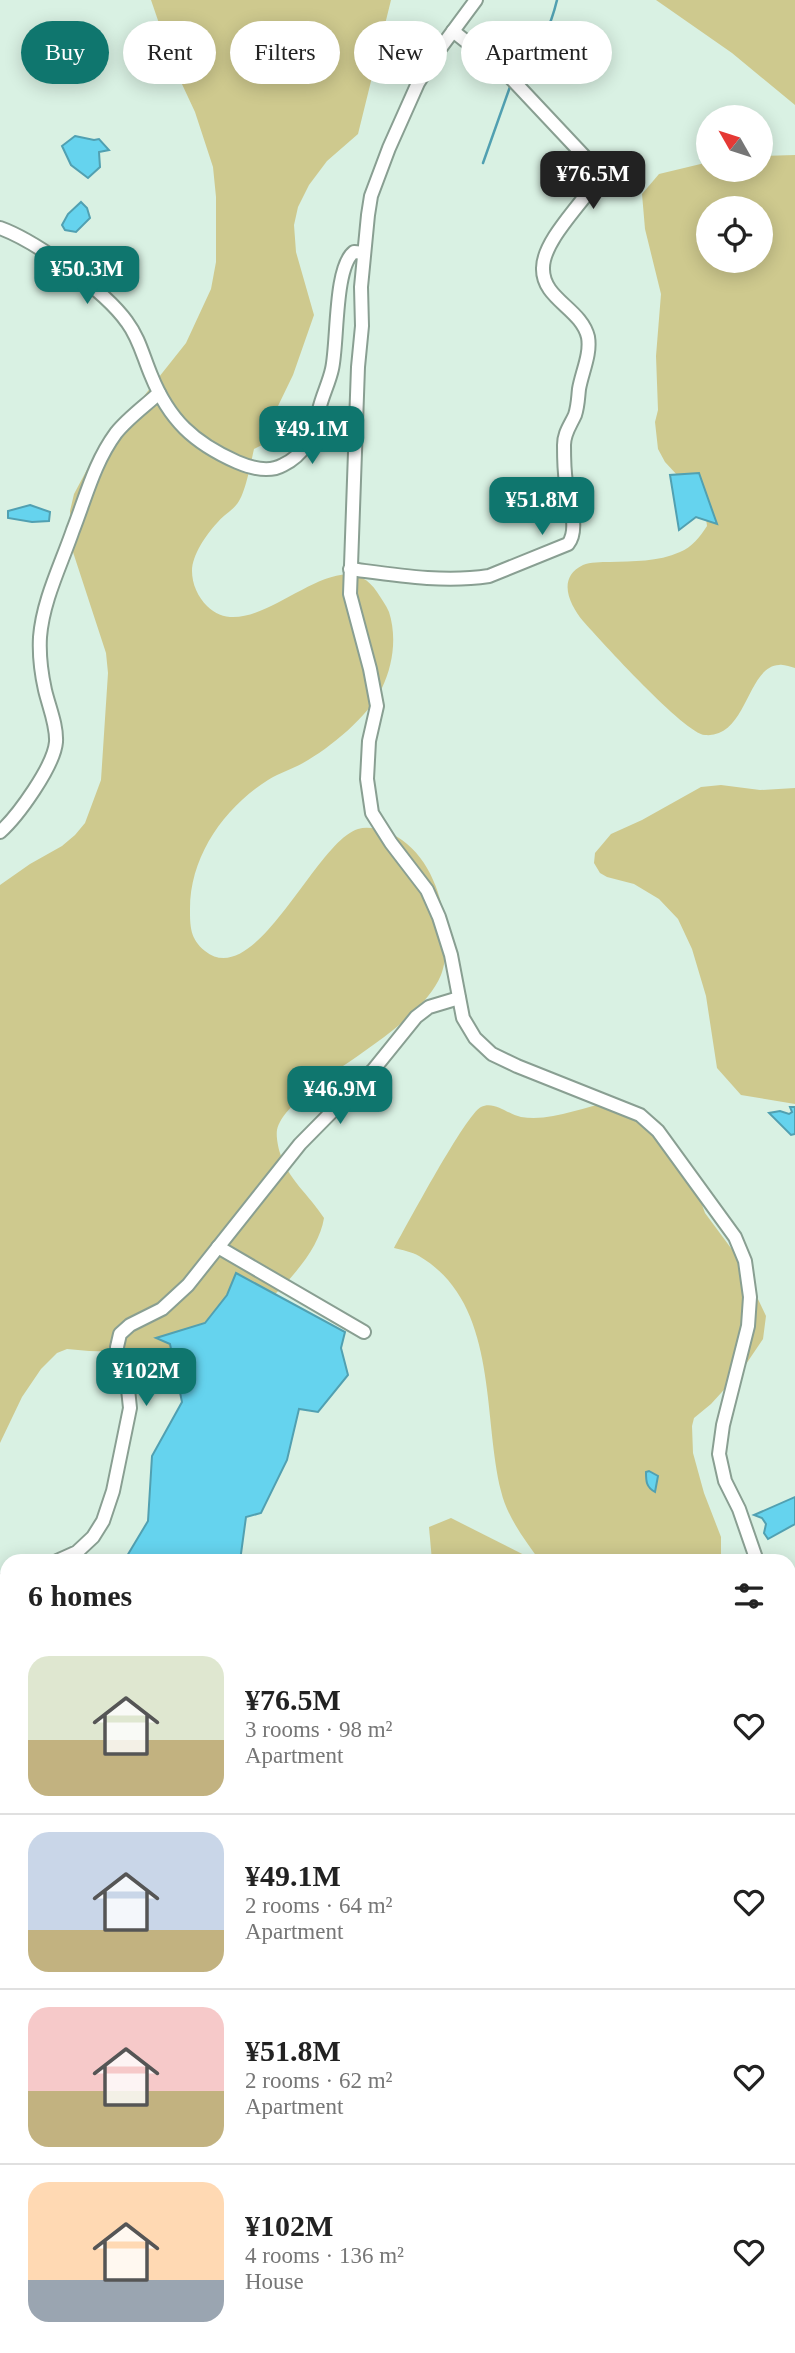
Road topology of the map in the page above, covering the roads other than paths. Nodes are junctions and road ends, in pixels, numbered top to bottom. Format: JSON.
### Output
{"nodes":[{"id":1,"x":477,"y":0,"type":"edge"},
{"id":2,"x":453,"y":32,"type":"junction"},
{"id":3,"x":0,"y":228,"type":"edge"},
{"id":4,"x":364,"y":253,"type":"junction"},
{"id":5,"x":159,"y":393,"type":"junction"},
{"id":6,"x":350,"y":569,"type":"junction"},
{"id":7,"x":0,"y":832,"type":"edge"},
{"id":8,"x":459,"y":998,"type":"junction"},
{"id":9,"x":218,"y":1247,"type":"junction"},
{"id":10,"x":364,"y":1332,"type":"dead end"},
{"id":11,"x":73,"y":1554,"type":"edge"},
{"id":12,"x":755,"y":1554,"type":"edge"}],
"edges":[{"from":1,"to":2,"type":"street"},
{"from":2,"to":4,"type":"street"},
{"from":2,"to":6,"type":"street"},
{"from":3,"to":5,"type":"street"},
{"from":4,"to":5,"type":"street"},
{"from":4,"to":6,"type":"street"},
{"from":5,"to":7,"type":"street"},
{"from":6,"to":8,"type":"street"},
{"from":8,"to":9,"type":"street"},
{"from":8,"to":12,"type":"street"},
{"from":9,"to":10,"type":"street"},
{"from":9,"to":11,"type":"street"}]}
